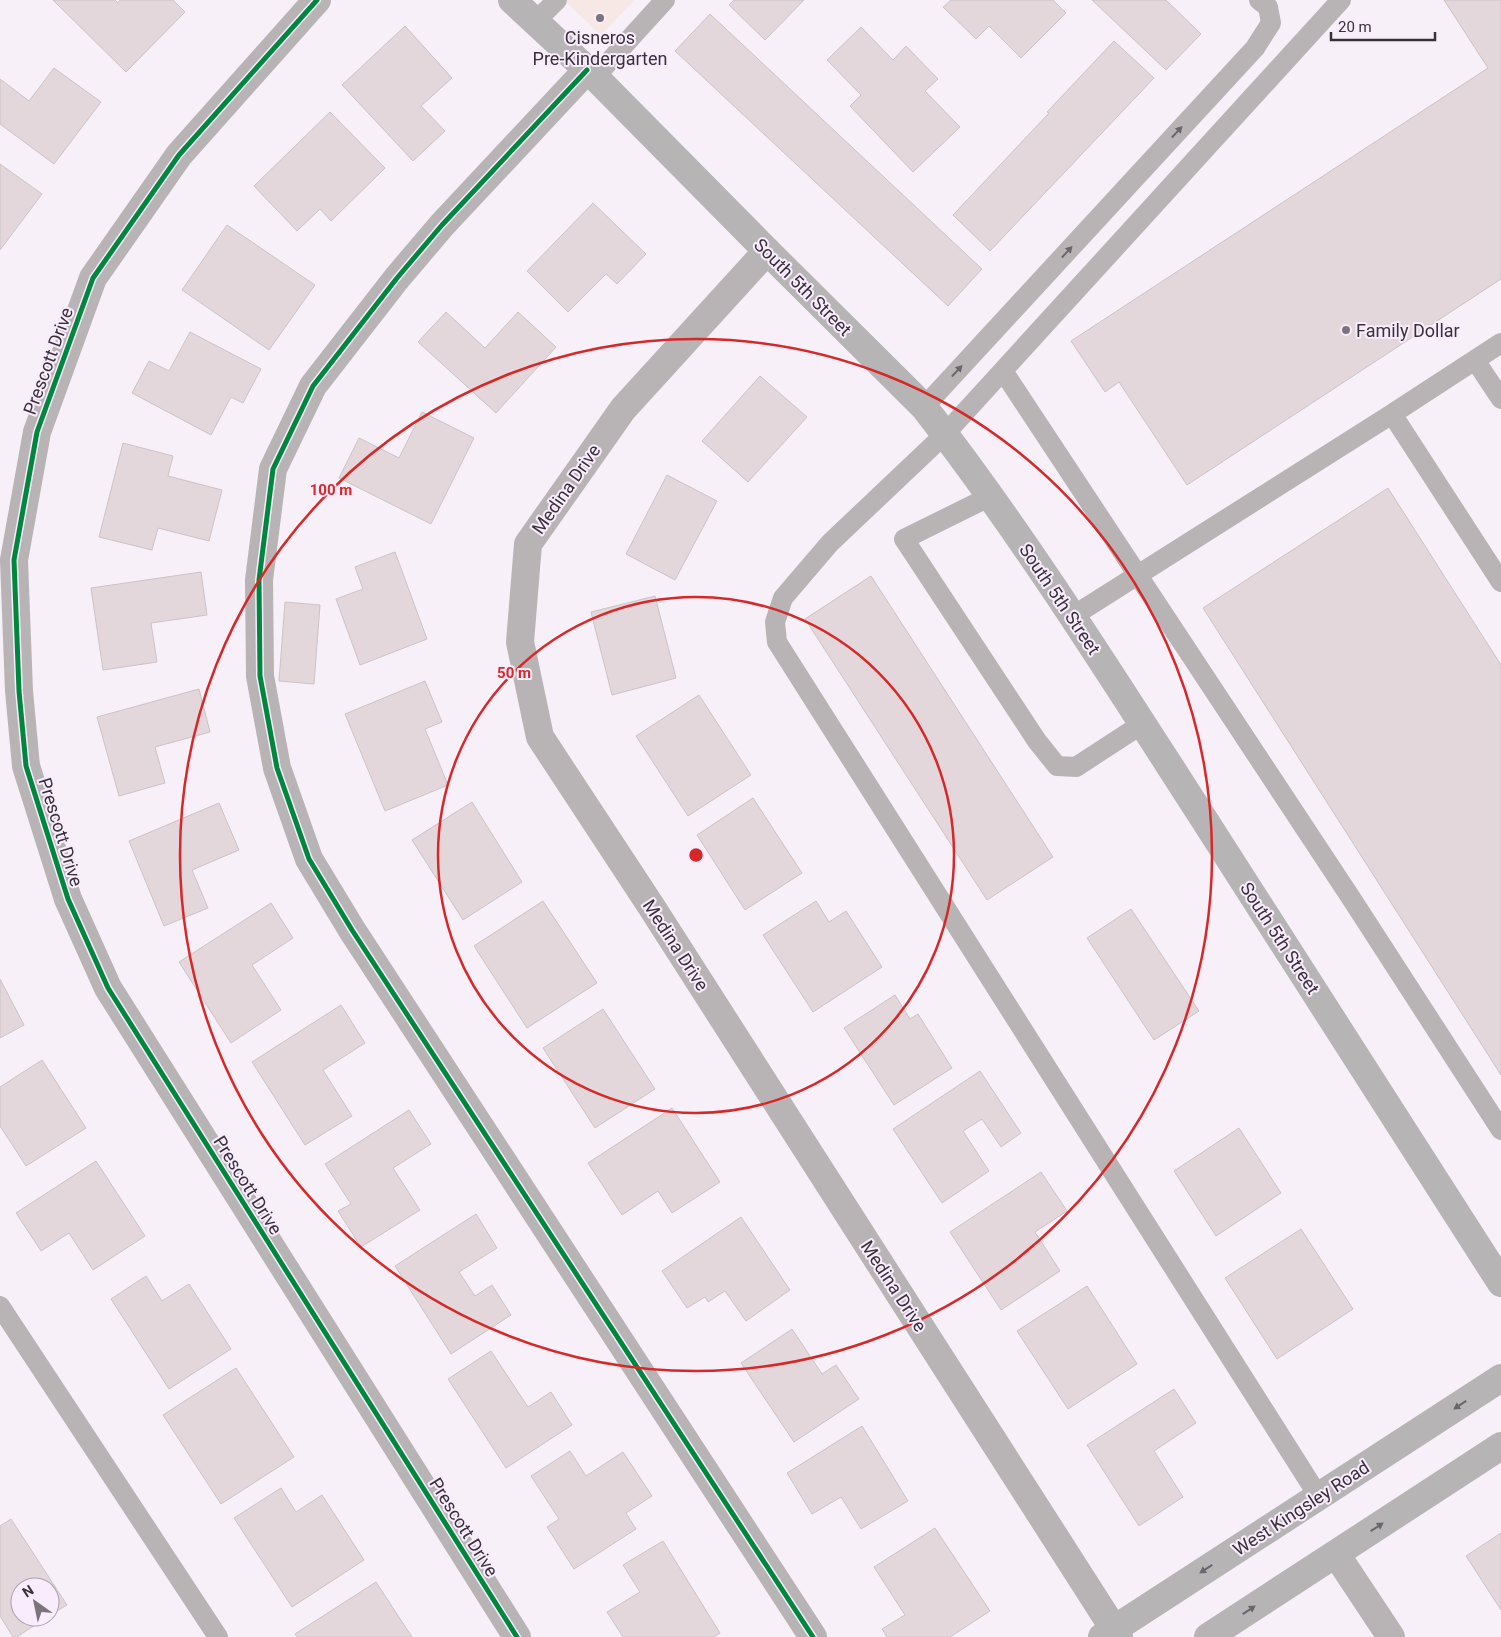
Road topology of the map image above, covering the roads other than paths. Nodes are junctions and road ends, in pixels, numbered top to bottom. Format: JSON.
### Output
{"nodes":[{"id":1,"x":317,"y":0,"type":"edge"},
{"id":2,"x":512,"y":0,"type":"edge"},
{"id":3,"x":557,"y":0,"type":"edge"},
{"id":4,"x":665,"y":0,"type":"edge"},
{"id":5,"x":1259,"y":0,"type":"edge"},
{"id":6,"x":1341,"y":0,"type":"edge"},
{"id":7,"x":535,"y":22,"type":"junction"},
{"id":8,"x":591,"y":73,"type":"junction"},
{"id":9,"x":767,"y":251,"type":"junction"},
{"id":10,"x":1501,"y":343,"type":"edge"},
{"id":11,"x":1475,"y":360,"type":"junction"},
{"id":12,"x":1003,"y":371,"type":"junction"},
{"id":13,"x":1501,"y":399,"type":"edge"},
{"id":14,"x":924,"y":407,"type":"junction"},
{"id":15,"x":1392,"y":414,"type":"junction"},
{"id":16,"x":945,"y":434,"type":"junction"},
{"id":17,"x":991,"y":496,"type":"junction"},
{"id":18,"x":1136,"y":576,"type":"junction"},
{"id":19,"x":1501,"y":582,"type":"edge"},
{"id":20,"x":1073,"y":616,"type":"junction"},
{"id":21,"x":1142,"y":724,"type":"junction"},
{"id":22,"x":1501,"y":1130,"type":"edge"},
{"id":23,"x":1499,"y":1275,"type":"edge"},
{"id":24,"x":0,"y":1306,"type":"edge"},
{"id":25,"x":1501,"y":1378,"type":"edge"},
{"id":26,"x":1501,"y":1446,"type":"edge"},
{"id":27,"x":1319,"y":1496,"type":"junction"},
{"id":28,"x":1336,"y":1554,"type":"junction"},
{"id":29,"x":1111,"y":1634,"type":"edge"},
{"id":30,"x":218,"y":1637,"type":"edge"},
{"id":31,"x":517,"y":1637,"type":"edge"},
{"id":32,"x":813,"y":1637,"type":"edge"},
{"id":33,"x":1208,"y":1637,"type":"edge"},
{"id":34,"x":1391,"y":1637,"type":"edge"}],
"edges":[{"from":1,"to":31,"type":"street","name":"Prescott Drive"},
{"from":2,"to":7,"type":"street","name":"South 5th Street"},
{"from":3,"to":7,"type":"lane"},
{"from":4,"to":8,"type":"lane"},
{"from":14,"to":5,"type":"lane","one_way":true},
{"from":6,"to":12,"type":"lane"},
{"from":7,"to":8,"type":"street","name":"South 5th Street"},
{"from":8,"to":9,"type":"street","name":"South 5th Street"},
{"from":8,"to":32,"type":"street"},
{"from":9,"to":14,"type":"street","name":"South 5th Street"},
{"from":9,"to":29,"type":"street","name":"Medina Drive"},
{"from":10,"to":11,"type":"lane"},
{"from":11,"to":13,"type":"lane"},
{"from":11,"to":15,"type":"lane"},
{"from":12,"to":16,"type":"lane"},
{"from":12,"to":18,"type":"lane"},
{"from":14,"to":16,"type":"street","name":"South 5th Street"},
{"from":15,"to":18,"type":"lane"},
{"from":15,"to":19,"type":"lane"},
{"from":16,"to":17,"type":"street","name":"South 5th Street"},
{"from":16,"to":27,"type":"lane"},
{"from":17,"to":20,"type":"street","name":"South 5th Street"},
{"from":17,"to":21,"type":"lane"},
{"from":18,"to":20,"type":"lane"},
{"from":18,"to":22,"type":"lane"},
{"from":20,"to":21,"type":"street","name":"South 5th Street"},
{"from":21,"to":23,"type":"street","name":"South 5th Street"},
{"from":24,"to":30,"type":"lane"},
{"from":25,"to":27,"type":"street","name":"West Kingsley Road","one_way":true},
{"from":28,"to":26,"type":"street","one_way":true},
{"from":27,"to":29,"type":"street","name":"West Kingsley Road","one_way":true},
{"from":33,"to":28,"type":"street","one_way":true},
{"from":28,"to":34,"type":"street"}]}
